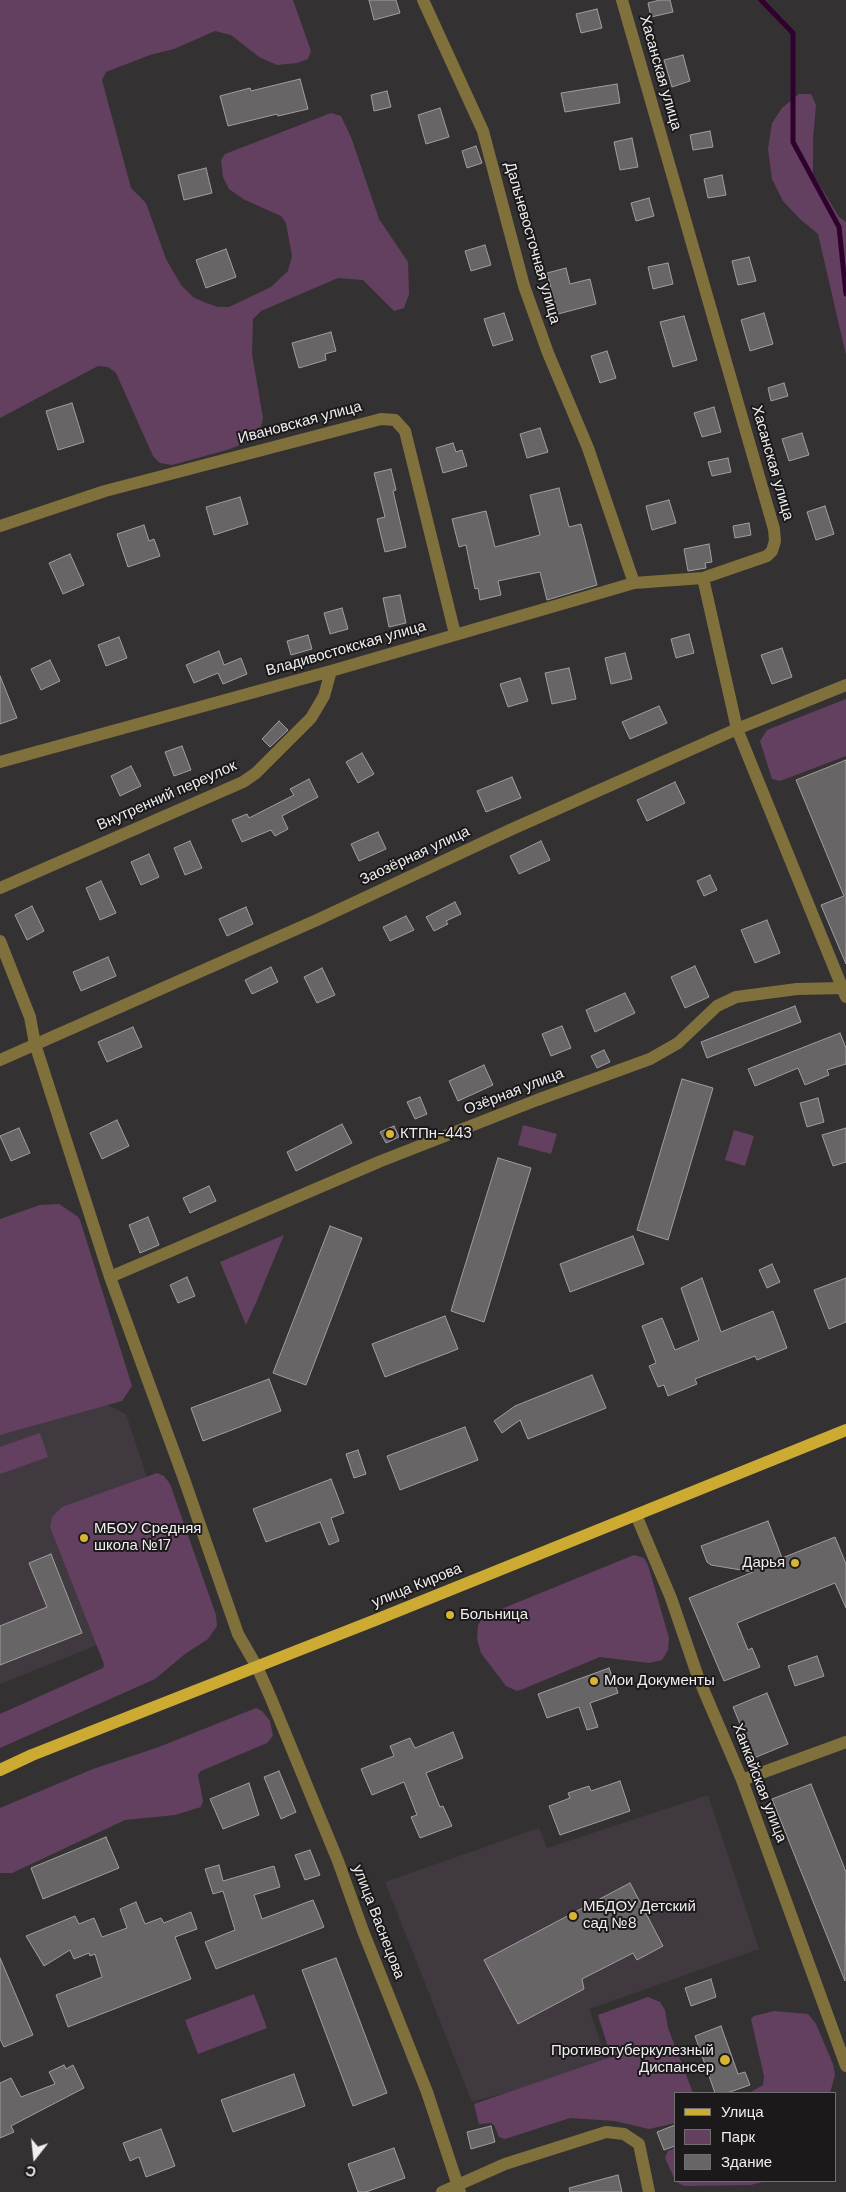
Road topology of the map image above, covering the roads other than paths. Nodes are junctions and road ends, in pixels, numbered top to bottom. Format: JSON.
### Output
{"nodes":[{"id":1,"x":423,"y":0,"type":"edge"},
{"id":2,"x":622,"y":0,"type":"edge"},
{"id":3,"x":0,"y":526,"type":"edge"},
{"id":4,"x":703,"y":578,"type":"junction"},
{"id":5,"x":634,"y":583,"type":"junction"},
{"id":6,"x":455,"y":634,"type":"junction"},
{"id":7,"x":331,"y":671,"type":"junction"},
{"id":8,"x":846,"y":685,"type":"edge"},
{"id":9,"x":737,"y":729,"type":"junction"},
{"id":10,"x":0,"y":762,"type":"edge"},
{"id":11,"x":0,"y":888,"type":"edge"},
{"id":12,"x":0,"y":941,"type":"edge"},
{"id":13,"x":844,"y":993,"type":"edge"},
{"id":14,"x":35,"y":1044,"type":"junction"},
{"id":15,"x":0,"y":1060,"type":"edge"},
{"id":16,"x":110,"y":1277,"type":"junction"},
{"id":17,"x":846,"y":1430,"type":"edge"},
{"id":18,"x":636,"y":1515,"type":"junction"},
{"id":19,"x":257,"y":1667,"type":"junction"},
{"id":20,"x":846,"y":1742,"type":"edge"},
{"id":21,"x":0,"y":1770,"type":"edge"},
{"id":22,"x":742,"y":1780,"type":"junction"},
{"id":23,"x":846,"y":2066,"type":"edge"},
{"id":24,"x":459,"y":2188,"type":"edge"},
{"id":25,"x":442,"y":2192,"type":"edge"},
{"id":26,"x":649,"y":2192,"type":"edge"}],
"edges":[{"from":1,"to":5,"type":"street","name":"Дальневосточная улица"},
{"from":2,"to":4,"type":"street","name":"Хасанская улица"},
{"from":3,"to":6,"type":"street","name":"Ивановская улица"},
{"from":4,"to":5,"type":"street","name":"Владивостокская улица"},
{"from":4,"to":9,"type":"street"},
{"from":5,"to":6,"type":"street","name":"Владивостокская улица"},
{"from":6,"to":7,"type":"street","name":"Владивостокская улица"},
{"from":7,"to":10,"type":"street","name":"Владивостокская улица"},
{"from":7,"to":11,"type":"street","name":"Внутренний переулок"},
{"from":8,"to":9,"type":"street","name":"Заозёрная улица"},
{"from":9,"to":13,"type":"street"},
{"from":9,"to":14,"type":"street","name":"Заозёрная улица"},
{"from":12,"to":14,"type":"street","name":"улица Васнецова"},
{"from":13,"to":16,"type":"street","name":"Озёрная улица"},
{"from":14,"to":15,"type":"street","name":"Заозёрная улица"},
{"from":14,"to":16,"type":"street","name":"улица Васнецова"},
{"from":16,"to":19,"type":"street","name":"улица Васнецова"},
{"from":17,"to":18,"type":"main road","name":"улица Кирова"},
{"from":18,"to":19,"type":"main road","name":"улица Кирова"},
{"from":18,"to":22,"type":"street","name":"Ханкайская улица"},
{"from":19,"to":21,"type":"main road","name":"улица Кирова"},
{"from":19,"to":24,"type":"street","name":"улица Васнецова"},
{"from":20,"to":22,"type":"street"},
{"from":22,"to":23,"type":"street","name":"Ханкайская улица"},
{"from":24,"to":25,"type":"street"},
{"from":24,"to":26,"type":"street"}]}
